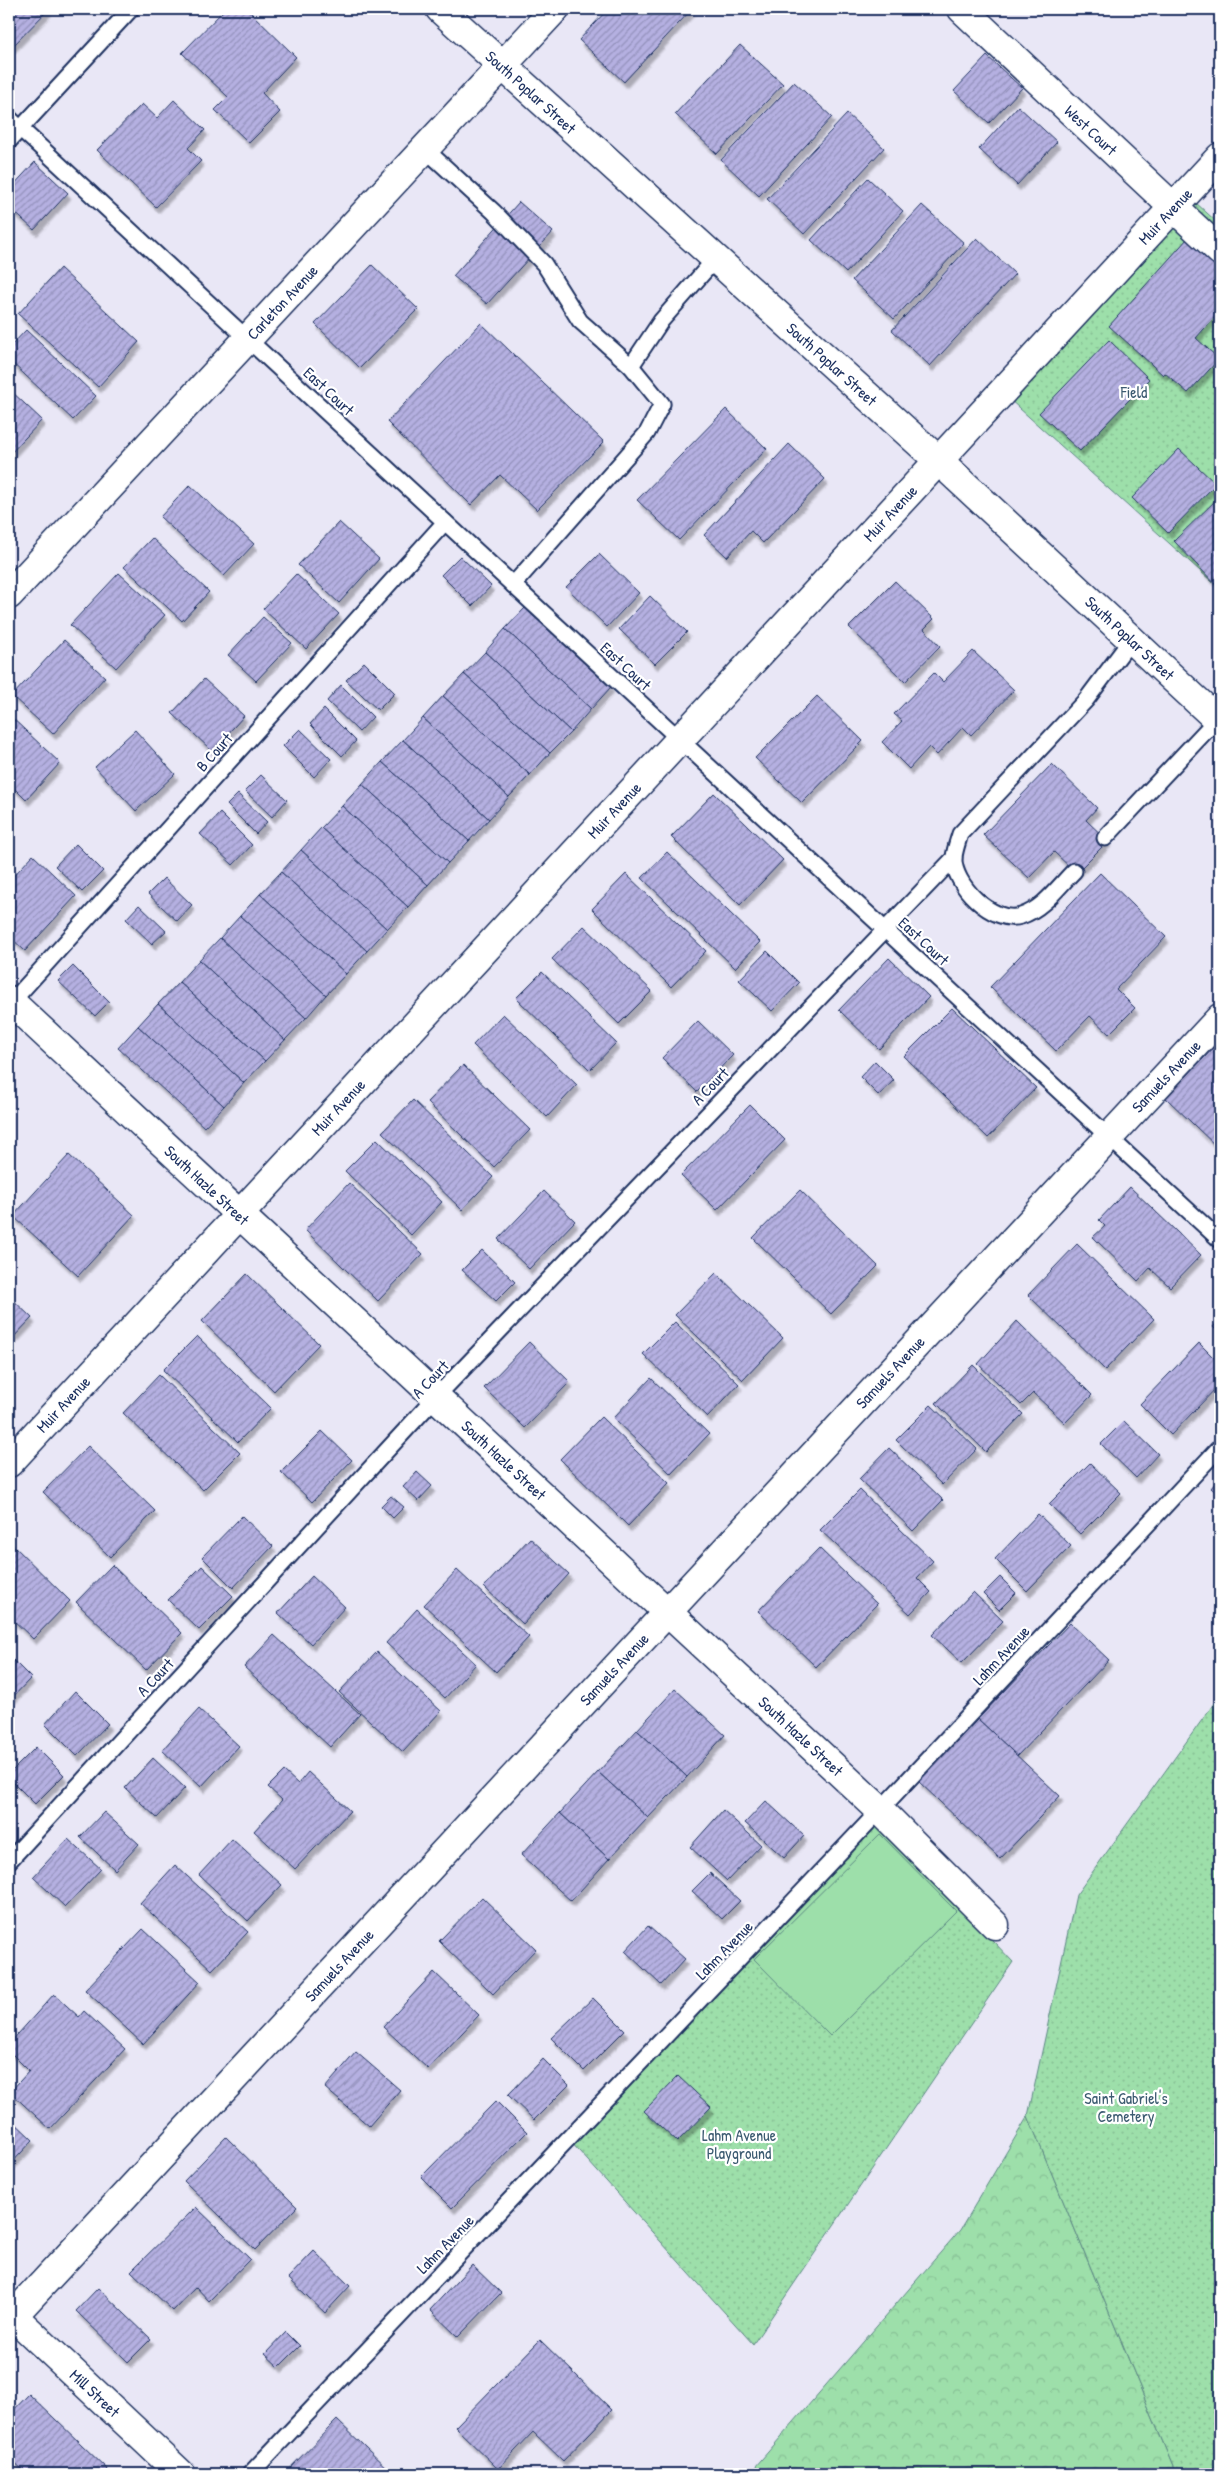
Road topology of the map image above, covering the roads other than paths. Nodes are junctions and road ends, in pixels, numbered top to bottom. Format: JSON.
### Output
{"nodes":[{"id":1,"x":131,"y":9,"type":"edge"},
{"id":2,"x":440,"y":9,"type":"edge"},
{"id":3,"x":555,"y":9,"type":"edge"},
{"id":4,"x":962,"y":9,"type":"edge"},
{"id":5,"x":502,"y":66,"type":"junction"},
{"id":6,"x":9,"y":118,"type":"edge"},
{"id":7,"x":21,"y":129,"type":"junction"},
{"id":8,"x":9,"y":141,"type":"edge"},
{"id":9,"x":425,"y":148,"type":"junction"},
{"id":10,"x":1220,"y":157,"type":"edge"},
{"id":11,"x":1174,"y":207,"type":"junction"},
{"id":12,"x":1220,"y":251,"type":"edge"},
{"id":13,"x":716,"y":258,"type":"junction"},
{"id":14,"x":248,"y":339,"type":"junction"},
{"id":15,"x":631,"y":366,"type":"junction"},
{"id":16,"x":938,"y":460,"type":"junction"},
{"id":17,"x":446,"y":522,"type":"junction"},
{"id":18,"x":513,"y":585,"type":"junction"},
{"id":19,"x":9,"y":595,"type":"edge"},
{"id":20,"x":1131,"y":640,"type":"junction"},
{"id":21,"x":1219,"y":721,"type":"edge"},
{"id":22,"x":680,"y":739,"type":"junction"},
{"id":23,"x":1104,"y":838,"type":"dead end"},
{"id":24,"x":954,"y":858,"type":"junction"},
{"id":25,"x":1074,"y":871,"type":"dead end"},
{"id":26,"x":885,"y":929,"type":"junction"},
{"id":27,"x":10,"y":1002,"type":"edge"},
{"id":28,"x":1220,"y":1018,"type":"edge"},
{"id":29,"x":1109,"y":1137,"type":"junction"},
{"id":30,"x":239,"y":1214,"type":"junction"},
{"id":31,"x":1220,"y":1240,"type":"edge"},
{"id":32,"x":436,"y":1397,"type":"junction"},
{"id":33,"x":1220,"y":1448,"type":"edge"},
{"id":34,"x":9,"y":1463,"type":"edge"},
{"id":35,"x":667,"y":1612,"type":"junction"},
{"id":36,"x":880,"y":1810,"type":"junction"},
{"id":37,"x":9,"y":1861,"type":"edge"},
{"id":38,"x":995,"y":1925,"type":"dead end"},
{"id":39,"x":10,"y":2316,"type":"edge"},
{"id":40,"x":181,"y":2474,"type":"edge"},
{"id":41,"x":250,"y":2474,"type":"edge"}],
"edges":[{"from":1,"to":7,"type":"lane"},
{"from":2,"to":5,"type":"street","name":"South Poplar Street"},
{"from":3,"to":5,"type":"street","name":"Carleton Avenue"},
{"from":4,"to":11,"type":"street","name":"West Court"},
{"from":5,"to":9,"type":"street","name":"Carleton Avenue"},
{"from":5,"to":13,"type":"street","name":"South Poplar Street"},
{"from":6,"to":7,"type":"lane","name":"East Court"},
{"from":7,"to":8,"type":"lane"},
{"from":7,"to":14,"type":"lane","name":"East Court"},
{"from":9,"to":14,"type":"street","name":"Carleton Avenue"},
{"from":9,"to":15,"type":"lane"},
{"from":10,"to":11,"type":"street","name":"Muir Avenue"},
{"from":11,"to":12,"type":"street","name":"West Court"},
{"from":11,"to":16,"type":"street","name":"Muir Avenue"},
{"from":13,"to":15,"type":"lane"},
{"from":13,"to":16,"type":"street","name":"South Poplar Street"},
{"from":14,"to":17,"type":"lane","name":"East Court"},
{"from":14,"to":19,"type":"street","name":"Carleton Avenue"},
{"from":15,"to":18,"type":"lane"},
{"from":16,"to":20,"type":"street","name":"South Poplar Street"},
{"from":16,"to":22,"type":"street","name":"Muir Avenue"},
{"from":17,"to":18,"type":"lane","name":"East Court"},
{"from":17,"to":27,"type":"lane","name":"B Court"},
{"from":18,"to":22,"type":"lane","name":"East Court"},
{"from":20,"to":21,"type":"street","name":"South Poplar Street"},
{"from":20,"to":24,"type":"lane"},
{"from":21,"to":23,"type":"lane"},
{"from":22,"to":26,"type":"lane","name":"East Court"},
{"from":22,"to":30,"type":"street","name":"Muir Avenue"},
{"from":24,"to":25,"type":"lane"},
{"from":24,"to":26,"type":"lane","name":"A Court"},
{"from":26,"to":29,"type":"lane","name":"East Court"},
{"from":26,"to":32,"type":"lane","name":"A Court"},
{"from":27,"to":30,"type":"street","name":"South Hazle Street"},
{"from":28,"to":29,"type":"street","name":"Samuels Avenue"},
{"from":29,"to":31,"type":"lane","name":"East Court"},
{"from":29,"to":35,"type":"street","name":"Samuels Avenue"},
{"from":30,"to":32,"type":"street","name":"South Hazle Street"},
{"from":30,"to":34,"type":"street","name":"Muir Avenue"},
{"from":32,"to":35,"type":"street","name":"South Hazle Street"},
{"from":32,"to":37,"type":"lane","name":"A Court"},
{"from":33,"to":36,"type":"lane","name":"Lahm Avenue"},
{"from":35,"to":36,"type":"street","name":"South Hazle Street"},
{"from":35,"to":39,"type":"street","name":"Samuels Avenue"},
{"from":36,"to":38,"type":"street","name":"South Hazle Street"},
{"from":36,"to":41,"type":"lane","name":"Lahm Avenue"},
{"from":39,"to":40,"type":"street","name":"Mill Street"}]}
